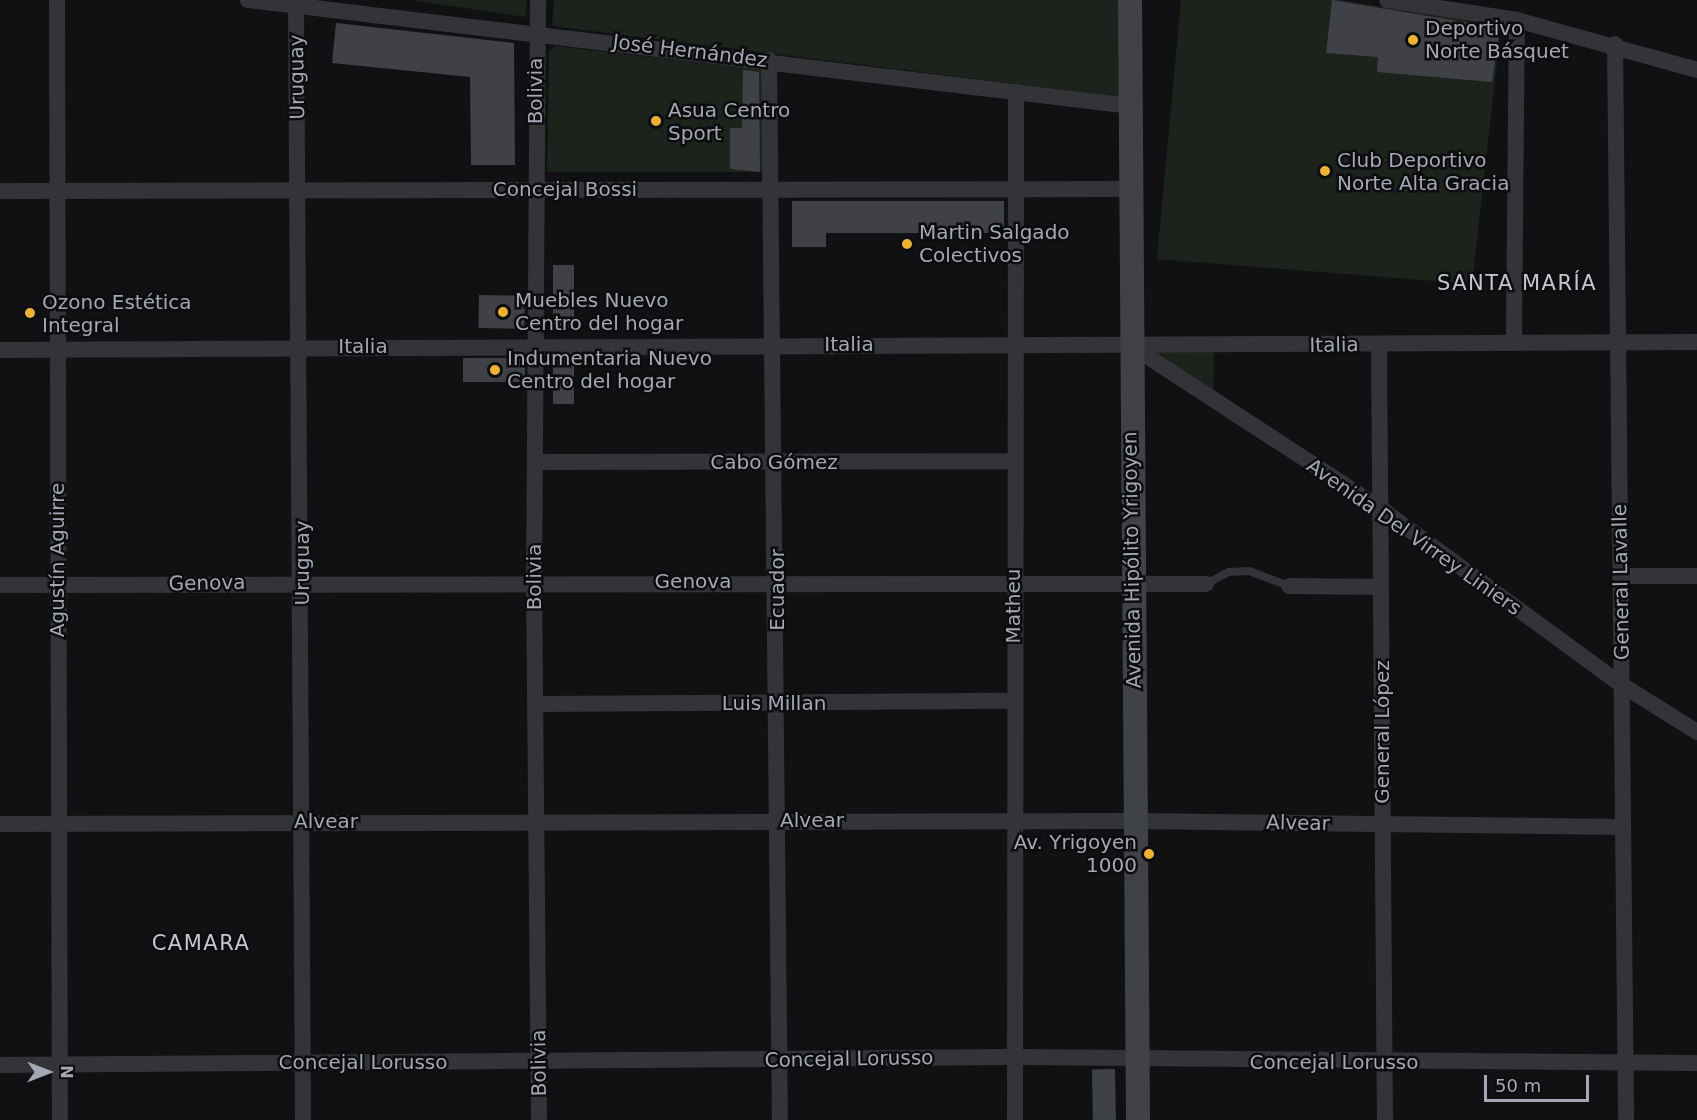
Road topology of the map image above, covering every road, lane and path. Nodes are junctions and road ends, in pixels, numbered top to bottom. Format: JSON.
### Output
{"nodes":[{"id":1,"x":57,"y":0,"type":"edge"},
{"id":2,"x":248,"y":0,"type":"edge"},
{"id":3,"x":538,"y":0,"type":"edge"},
{"id":4,"x":1130,"y":0,"type":"edge"},
{"id":5,"x":1387,"y":0,"type":"edge"},
{"id":6,"x":296,"y":5,"type":"junction"},
{"id":7,"x":1517,"y":20,"type":"junction"},
{"id":8,"x":535,"y":34,"type":"junction"},
{"id":9,"x":1615,"y":44,"type":"junction"},
{"id":10,"x":769,"y":60,"type":"junction"},
{"id":11,"x":1697,"y":70,"type":"edge"},
{"id":12,"x":1016,"y":92,"type":"junction"},
{"id":13,"x":1131,"y":106,"type":"junction"},
{"id":14,"x":534,"y":189,"type":"junction"},
{"id":15,"x":1015,"y":189,"type":"junction"},
{"id":16,"x":1130,"y":189,"type":"junction"},
{"id":17,"x":300,"y":190,"type":"junction"},
{"id":18,"x":773,"y":190,"type":"junction"},
{"id":19,"x":0,"y":191,"type":"edge"},
{"id":20,"x":54,"y":191,"type":"junction"},
{"id":21,"x":1514,"y":342,"type":"junction"},
{"id":22,"x":1618,"y":342,"type":"junction"},
{"id":23,"x":1697,"y":342,"type":"edge"},
{"id":24,"x":535,"y":344,"type":"junction"},
{"id":25,"x":775,"y":344,"type":"junction"},
{"id":26,"x":1130,"y":344,"type":"junction"},
{"id":27,"x":1379,"y":344,"type":"junction"},
{"id":28,"x":1012,"y":345,"type":"junction"},
{"id":29,"x":300,"y":346,"type":"junction"},
{"id":30,"x":55,"y":349,"type":"junction"},
{"id":31,"x":0,"y":350,"type":"edge"},
{"id":32,"x":1013,"y":461,"type":"junction"},
{"id":33,"x":535,"y":462,"type":"junction"},
{"id":34,"x":776,"y":463,"type":"junction"},
{"id":35,"x":1380,"y":508,"type":"junction"},
{"id":36,"x":1621,"y":576,"type":"junction"},
{"id":37,"x":1697,"y":576,"type":"edge"},
{"id":38,"x":777,"y":580,"type":"junction"},
{"id":39,"x":534,"y":581,"type":"junction"},
{"id":40,"x":302,"y":582,"type":"junction"},
{"id":41,"x":1013,"y":582,"type":"junction"},
{"id":42,"x":1132,"y":583,"type":"junction"},
{"id":43,"x":1206,"y":584,"type":"joint"},
{"id":44,"x":0,"y":585,"type":"edge"},
{"id":45,"x":57,"y":585,"type":"junction"},
{"id":46,"x":1289,"y":586,"type":"joint"},
{"id":47,"x":1380,"y":587,"type":"junction"},
{"id":48,"x":1622,"y":685,"type":"junction"},
{"id":49,"x":1013,"y":701,"type":"junction"},
{"id":50,"x":778,"y":703,"type":"junction"},
{"id":51,"x":535,"y":704,"type":"junction"},
{"id":52,"x":1693,"y":726,"type":"edge"},
{"id":53,"x":779,"y":820,"type":"junction"},
{"id":54,"x":1134,"y":820,"type":"junction"},
{"id":55,"x":301,"y":821,"type":"junction"},
{"id":56,"x":535,"y":822,"type":"junction"},
{"id":57,"x":1014,"y":822,"type":"junction"},
{"id":58,"x":58,"y":823,"type":"junction"},
{"id":59,"x":0,"y":824,"type":"edge"},
{"id":60,"x":1382,"y":824,"type":"junction"},
{"id":61,"x":1623,"y":827,"type":"junction"},
{"id":62,"x":1014,"y":1057,"type":"junction"},
{"id":63,"x":539,"y":1061,"type":"junction"},
{"id":64,"x":780,"y":1061,"type":"junction"},
{"id":65,"x":1138,"y":1062,"type":"junction"},
{"id":66,"x":1384,"y":1062,"type":"junction"},
{"id":67,"x":303,"y":1063,"type":"junction"},
{"id":68,"x":60,"y":1064,"type":"junction"},
{"id":69,"x":1626,"y":1064,"type":"junction"},
{"id":70,"x":1697,"y":1064,"type":"edge"},
{"id":71,"x":0,"y":1065,"type":"edge"},
{"id":72,"x":60,"y":1120,"type":"edge"},
{"id":73,"x":303,"y":1120,"type":"edge"},
{"id":74,"x":539,"y":1120,"type":"edge"},
{"id":75,"x":780,"y":1120,"type":"edge"},
{"id":76,"x":1015,"y":1120,"type":"edge"},
{"id":77,"x":1138,"y":1120,"type":"edge"},
{"id":78,"x":1385,"y":1120,"type":"edge"},
{"id":79,"x":1626,"y":1120,"type":"edge"}],
"edges":[{"from":1,"to":20,"type":"street","name":"Agustín Aguirre"},
{"from":2,"to":6,"type":"street","name":"José Hernández"},
{"from":3,"to":8,"type":"street","name":"Bolivia"},
{"from":4,"to":13,"type":"main road","name":"Avenida Hipólito Yrigoyen"},
{"from":5,"to":7,"type":"street"},
{"from":6,"to":8,"type":"street","name":"José Hernández"},
{"from":6,"to":17,"type":"street","name":"Uruguay"},
{"from":7,"to":9,"type":"street"},
{"from":7,"to":21,"type":"street"},
{"from":8,"to":10,"type":"street","name":"José Hernández"},
{"from":8,"to":14,"type":"street","name":"Bolivia"},
{"from":9,"to":11,"type":"street"},
{"from":9,"to":22,"type":"street","name":"General Lavalle"},
{"from":10,"to":12,"type":"street","name":"José Hernández"},
{"from":10,"to":18,"type":"street","name":"Ecuador"},
{"from":12,"to":13,"type":"street","name":"José Hernández"},
{"from":12,"to":15,"type":"street","name":"Matheu"},
{"from":13,"to":16,"type":"main road","name":"Avenida Hipólito Yrigoyen"},
{"from":14,"to":17,"type":"street","name":"Concejal Bossi"},
{"from":14,"to":18,"type":"street","name":"Concejal Bossi"},
{"from":14,"to":24,"type":"street","name":"Bolivia"},
{"from":15,"to":16,"type":"street","name":"Concejal Bossi"},
{"from":15,"to":18,"type":"street","name":"Concejal Bossi"},
{"from":15,"to":28,"type":"street","name":"Matheu"},
{"from":16,"to":26,"type":"main road","name":"Avenida Hipólito Yrigoyen"},
{"from":17,"to":20,"type":"street","name":"Concejal Bossi"},
{"from":17,"to":29,"type":"street","name":"Uruguay"},
{"from":18,"to":25,"type":"street","name":"Ecuador"},
{"from":19,"to":20,"type":"street","name":"Concejal Bossi"},
{"from":20,"to":30,"type":"street","name":"Agustín Aguirre"},
{"from":21,"to":22,"type":"street","name":"Italia"},
{"from":21,"to":27,"type":"street","name":"Italia"},
{"from":22,"to":23,"type":"street","name":"Italia"},
{"from":22,"to":36,"type":"street","name":"General Lavalle"},
{"from":24,"to":25,"type":"street","name":"Italia"},
{"from":24,"to":29,"type":"street","name":"Italia"},
{"from":24,"to":33,"type":"street","name":"Bolivia"},
{"from":25,"to":28,"type":"street","name":"Italia"},
{"from":25,"to":34,"type":"street","name":"Ecuador"},
{"from":26,"to":27,"type":"street","name":"Italia"},
{"from":26,"to":28,"type":"street","name":"Italia"},
{"from":26,"to":35,"type":"street","name":"Avenida Del Virrey Liniers"},
{"from":26,"to":42,"type":"main road","name":"Avenida Hipólito Yrigoyen"},
{"from":27,"to":35,"type":"street","name":"General López"},
{"from":28,"to":32,"type":"street","name":"Matheu"},
{"from":29,"to":30,"type":"street","name":"Italia"},
{"from":29,"to":40,"type":"street","name":"Uruguay"},
{"from":30,"to":31,"type":"street","name":"Italia"},
{"from":30,"to":45,"type":"street","name":"Agustín Aguirre"},
{"from":32,"to":34,"type":"street","name":"Cabo Gómez"},
{"from":32,"to":41,"type":"street","name":"Matheu"},
{"from":33,"to":34,"type":"street","name":"Cabo Gómez"},
{"from":33,"to":39,"type":"street","name":"Bolivia"},
{"from":34,"to":38,"type":"street","name":"Ecuador"},
{"from":35,"to":47,"type":"street","name":"General López"},
{"from":35,"to":48,"type":"street","name":"Avenida Del Virrey Liniers"},
{"from":36,"to":37,"type":"street"},
{"from":36,"to":48,"type":"street","name":"General Lavalle"},
{"from":38,"to":39,"type":"street","name":"Genova"},
{"from":38,"to":41,"type":"street","name":"Genova"},
{"from":38,"to":50,"type":"street","name":"Ecuador"},
{"from":39,"to":40,"type":"street","name":"Genova"},
{"from":39,"to":51,"type":"street","name":"Bolivia"},
{"from":40,"to":45,"type":"street","name":"Genova"},
{"from":40,"to":55,"type":"street","name":"Uruguay"},
{"from":41,"to":42,"type":"street","name":"Genova"},
{"from":41,"to":49,"type":"street","name":"Matheu"},
{"from":42,"to":43,"type":"street","name":"Genova"},
{"from":42,"to":54,"type":"main road","name":"Avenida Hipólito Yrigoyen"},
{"from":43,"to":46,"type":"lane","name":"Genova"},
{"from":44,"to":45,"type":"street","name":"Genova"},
{"from":45,"to":58,"type":"street","name":"Agustín Aguirre"},
{"from":46,"to":47,"type":"street","name":"Genova"},
{"from":47,"to":60,"type":"street","name":"General López"},
{"from":48,"to":52,"type":"street","name":"Avenida Del Virrey Liniers"},
{"from":48,"to":61,"type":"street","name":"General Lavalle"},
{"from":49,"to":50,"type":"street","name":"Luis Millan"},
{"from":49,"to":57,"type":"street","name":"Matheu"},
{"from":50,"to":51,"type":"street","name":"Luis Millan"},
{"from":50,"to":53,"type":"street","name":"Ecuador"},
{"from":51,"to":56,"type":"street","name":"Bolivia"},
{"from":53,"to":56,"type":"street","name":"Alvear"},
{"from":53,"to":57,"type":"street","name":"Alvear"},
{"from":53,"to":64,"type":"street","name":"Ecuador"},
{"from":54,"to":57,"type":"street","name":"Alvear"},
{"from":54,"to":60,"type":"street","name":"Alvear"},
{"from":54,"to":65,"type":"main road","name":"Avenida Hipólito Yrigoyen"},
{"from":55,"to":56,"type":"street","name":"Alvear"},
{"from":55,"to":58,"type":"street","name":"Alvear"},
{"from":55,"to":67,"type":"street","name":"Uruguay"},
{"from":56,"to":63,"type":"street","name":"Bolivia"},
{"from":57,"to":62,"type":"street","name":"Matheu"},
{"from":58,"to":59,"type":"street","name":"Alvear"},
{"from":58,"to":68,"type":"street","name":"Agustín Aguirre"},
{"from":60,"to":61,"type":"street","name":"Alvear"},
{"from":60,"to":66,"type":"street","name":"General López"},
{"from":61,"to":69,"type":"street","name":"General Lavalle"},
{"from":62,"to":64,"type":"street","name":"Concejal Lorusso"},
{"from":62,"to":65,"type":"street","name":"Concejal Lorusso"},
{"from":62,"to":76,"type":"street","name":"Matheu"},
{"from":63,"to":64,"type":"street","name":"Concejal Lorusso"},
{"from":63,"to":67,"type":"street","name":"Concejal Lorusso"},
{"from":63,"to":74,"type":"street","name":"Bolivia"},
{"from":64,"to":75,"type":"street","name":"Ecuador"},
{"from":65,"to":66,"type":"street","name":"Concejal Lorusso"},
{"from":65,"to":77,"type":"main road","name":"Avenida Hipólito Yrigoyen"},
{"from":66,"to":69,"type":"street","name":"Concejal Lorusso"},
{"from":66,"to":78,"type":"street","name":"General López"},
{"from":67,"to":68,"type":"street","name":"Concejal Lorusso"},
{"from":67,"to":73,"type":"street","name":"Uruguay"},
{"from":68,"to":71,"type":"street","name":"Concejal Lorusso"},
{"from":68,"to":72,"type":"street","name":"Agustín Aguirre"},
{"from":69,"to":70,"type":"street","name":"Concejal Lorusso"},
{"from":69,"to":79,"type":"street","name":"General Lavalle"}]}
